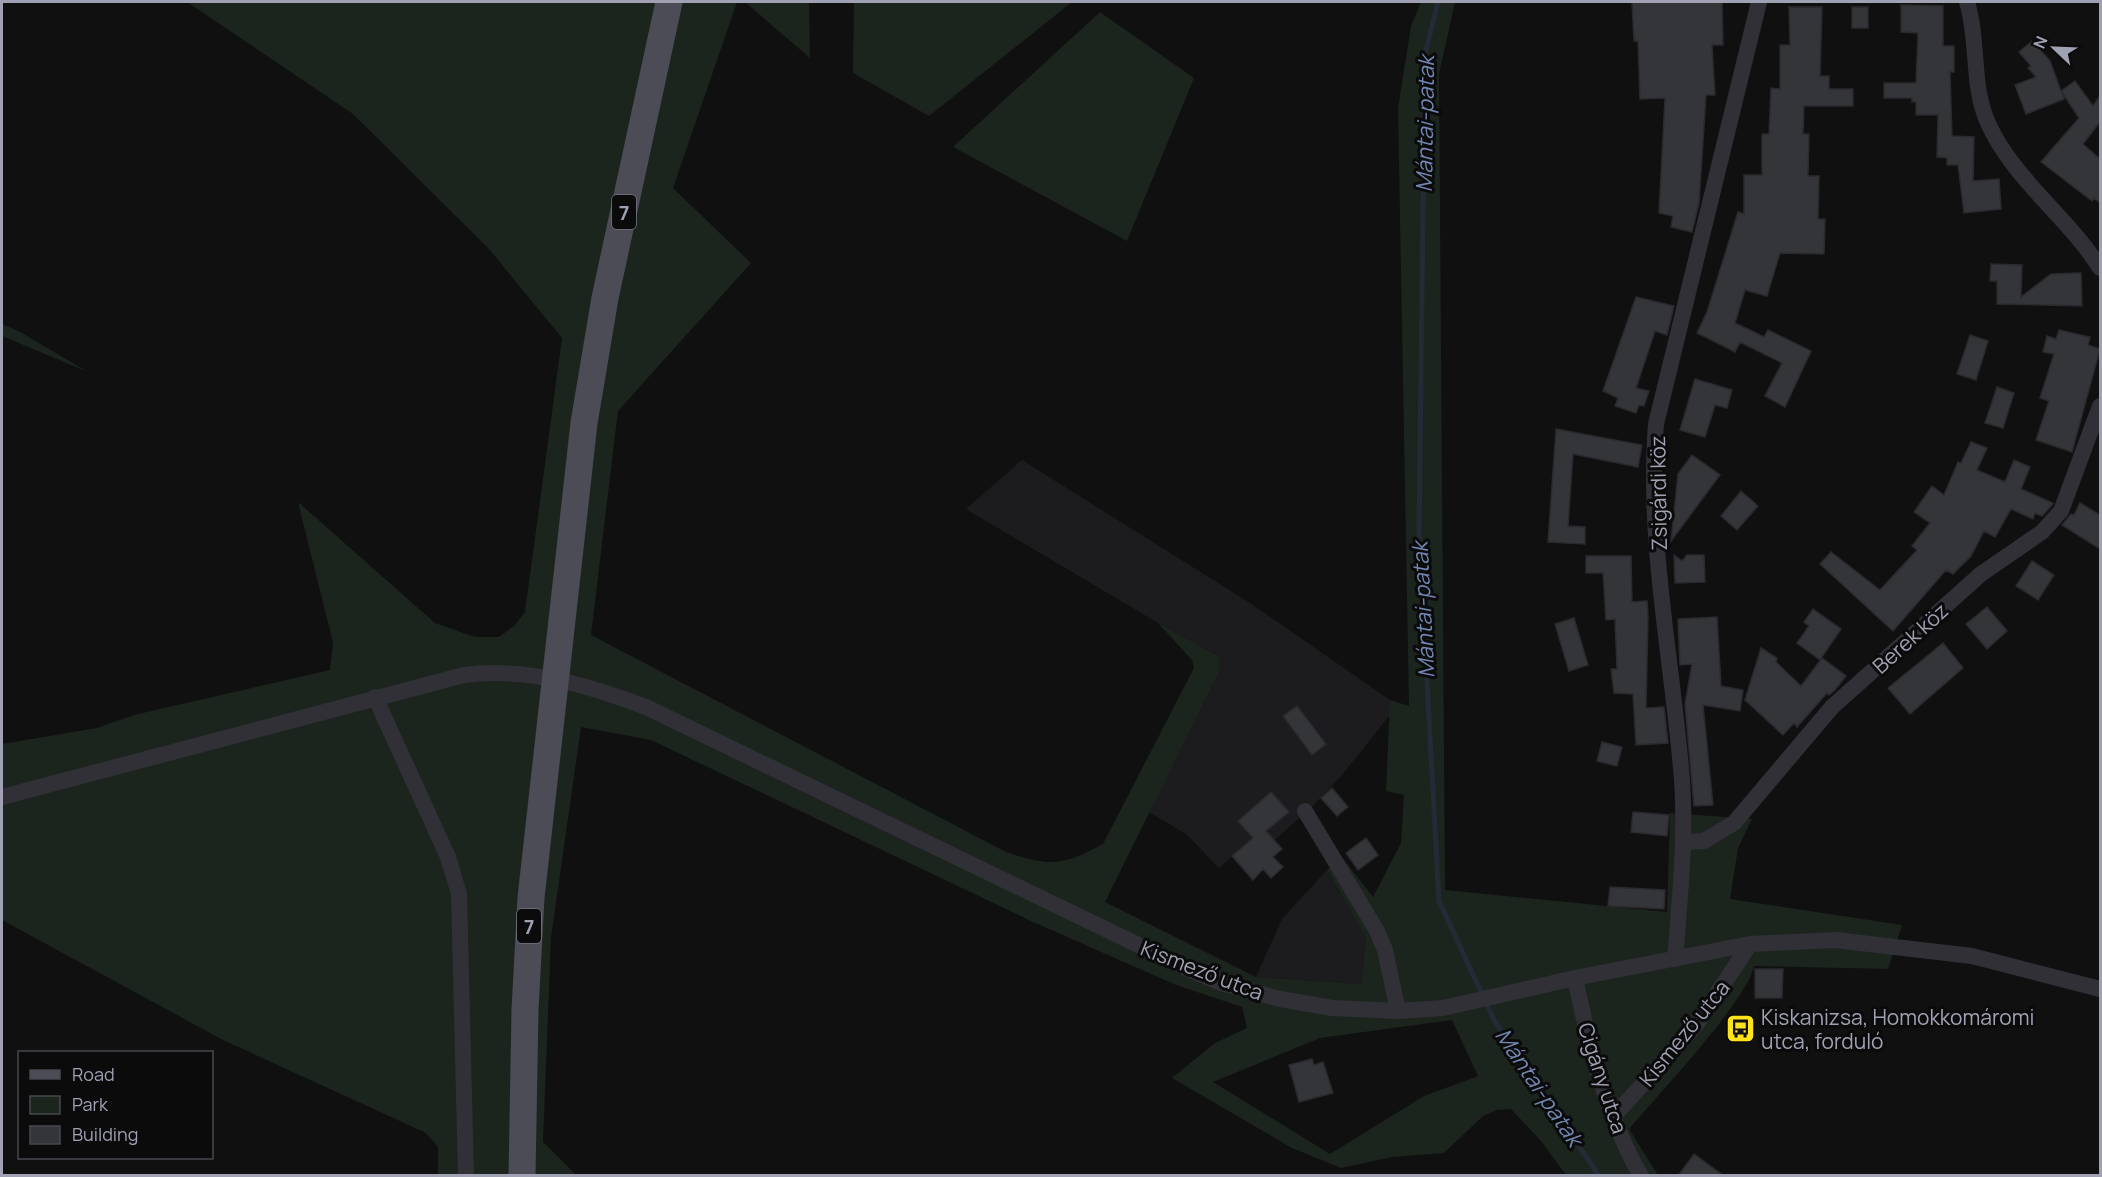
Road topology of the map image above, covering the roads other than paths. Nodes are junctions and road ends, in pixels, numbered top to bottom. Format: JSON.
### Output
{"nodes":[{"id":1,"x":669,"y":2,"type":"edge"},
{"id":2,"x":1759,"y":2,"type":"edge"},
{"id":3,"x":1967,"y":2,"type":"edge"},
{"id":4,"x":2072,"y":234,"type":"junction"},
{"id":5,"x":2100,"y":246,"type":"edge"},
{"id":6,"x":2100,"y":268,"type":"edge"},
{"id":7,"x":2100,"y":406,"type":"edge"},
{"id":8,"x":554,"y":678,"type":"junction"},
{"id":9,"x":375,"y":697,"type":"junction"},
{"id":10,"x":2,"y":797,"type":"edge"},
{"id":11,"x":1305,"y":811,"type":"dead end"},
{"id":12,"x":1685,"y":842,"type":"junction"},
{"id":13,"x":1750,"y":944,"type":"junction"},
{"id":14,"x":1675,"y":959,"type":"junction"},
{"id":15,"x":1575,"y":978,"type":"junction"},
{"id":16,"x":2100,"y":989,"type":"edge"},
{"id":17,"x":1398,"y":1011,"type":"junction"},
{"id":18,"x":1613,"y":1116,"type":"junction"},
{"id":19,"x":466,"y":1176,"type":"edge"},
{"id":20,"x":522,"y":1176,"type":"edge"},
{"id":21,"x":1641,"y":1176,"type":"edge"}],
"edges":[{"from":1,"to":8,"type":"main road","number":"7"},
{"from":2,"to":12,"type":"street","name":"Zsigárdi köz"},
{"from":3,"to":4,"type":"street"},
{"from":4,"to":5,"type":"street"},
{"from":4,"to":6,"type":"street"},
{"from":7,"to":12,"type":"street","name":"Berek köz"},
{"from":8,"to":9,"type":"street","name":"Kismező utca"},
{"from":8,"to":17,"type":"street","name":"Kismező utca"},
{"from":8,"to":20,"type":"main road","number":"7"},
{"from":9,"to":10,"type":"street","name":"Kismező utca"},
{"from":9,"to":19,"type":"street"},
{"from":11,"to":17,"type":"street"},
{"from":12,"to":14,"type":"street","name":"Zsigárdi köz"},
{"from":13,"to":14,"type":"street","name":"Kismező utca"},
{"from":13,"to":16,"type":"street","name":"Kismező utca"},
{"from":13,"to":18,"type":"street","name":"Kismező utca"},
{"from":14,"to":15,"type":"street","name":"Kismező utca"},
{"from":15,"to":17,"type":"street","name":"Kismező utca"},
{"from":15,"to":18,"type":"street","name":"Cigány utca"},
{"from":18,"to":21,"type":"street","name":"Cigány utca"}]}
